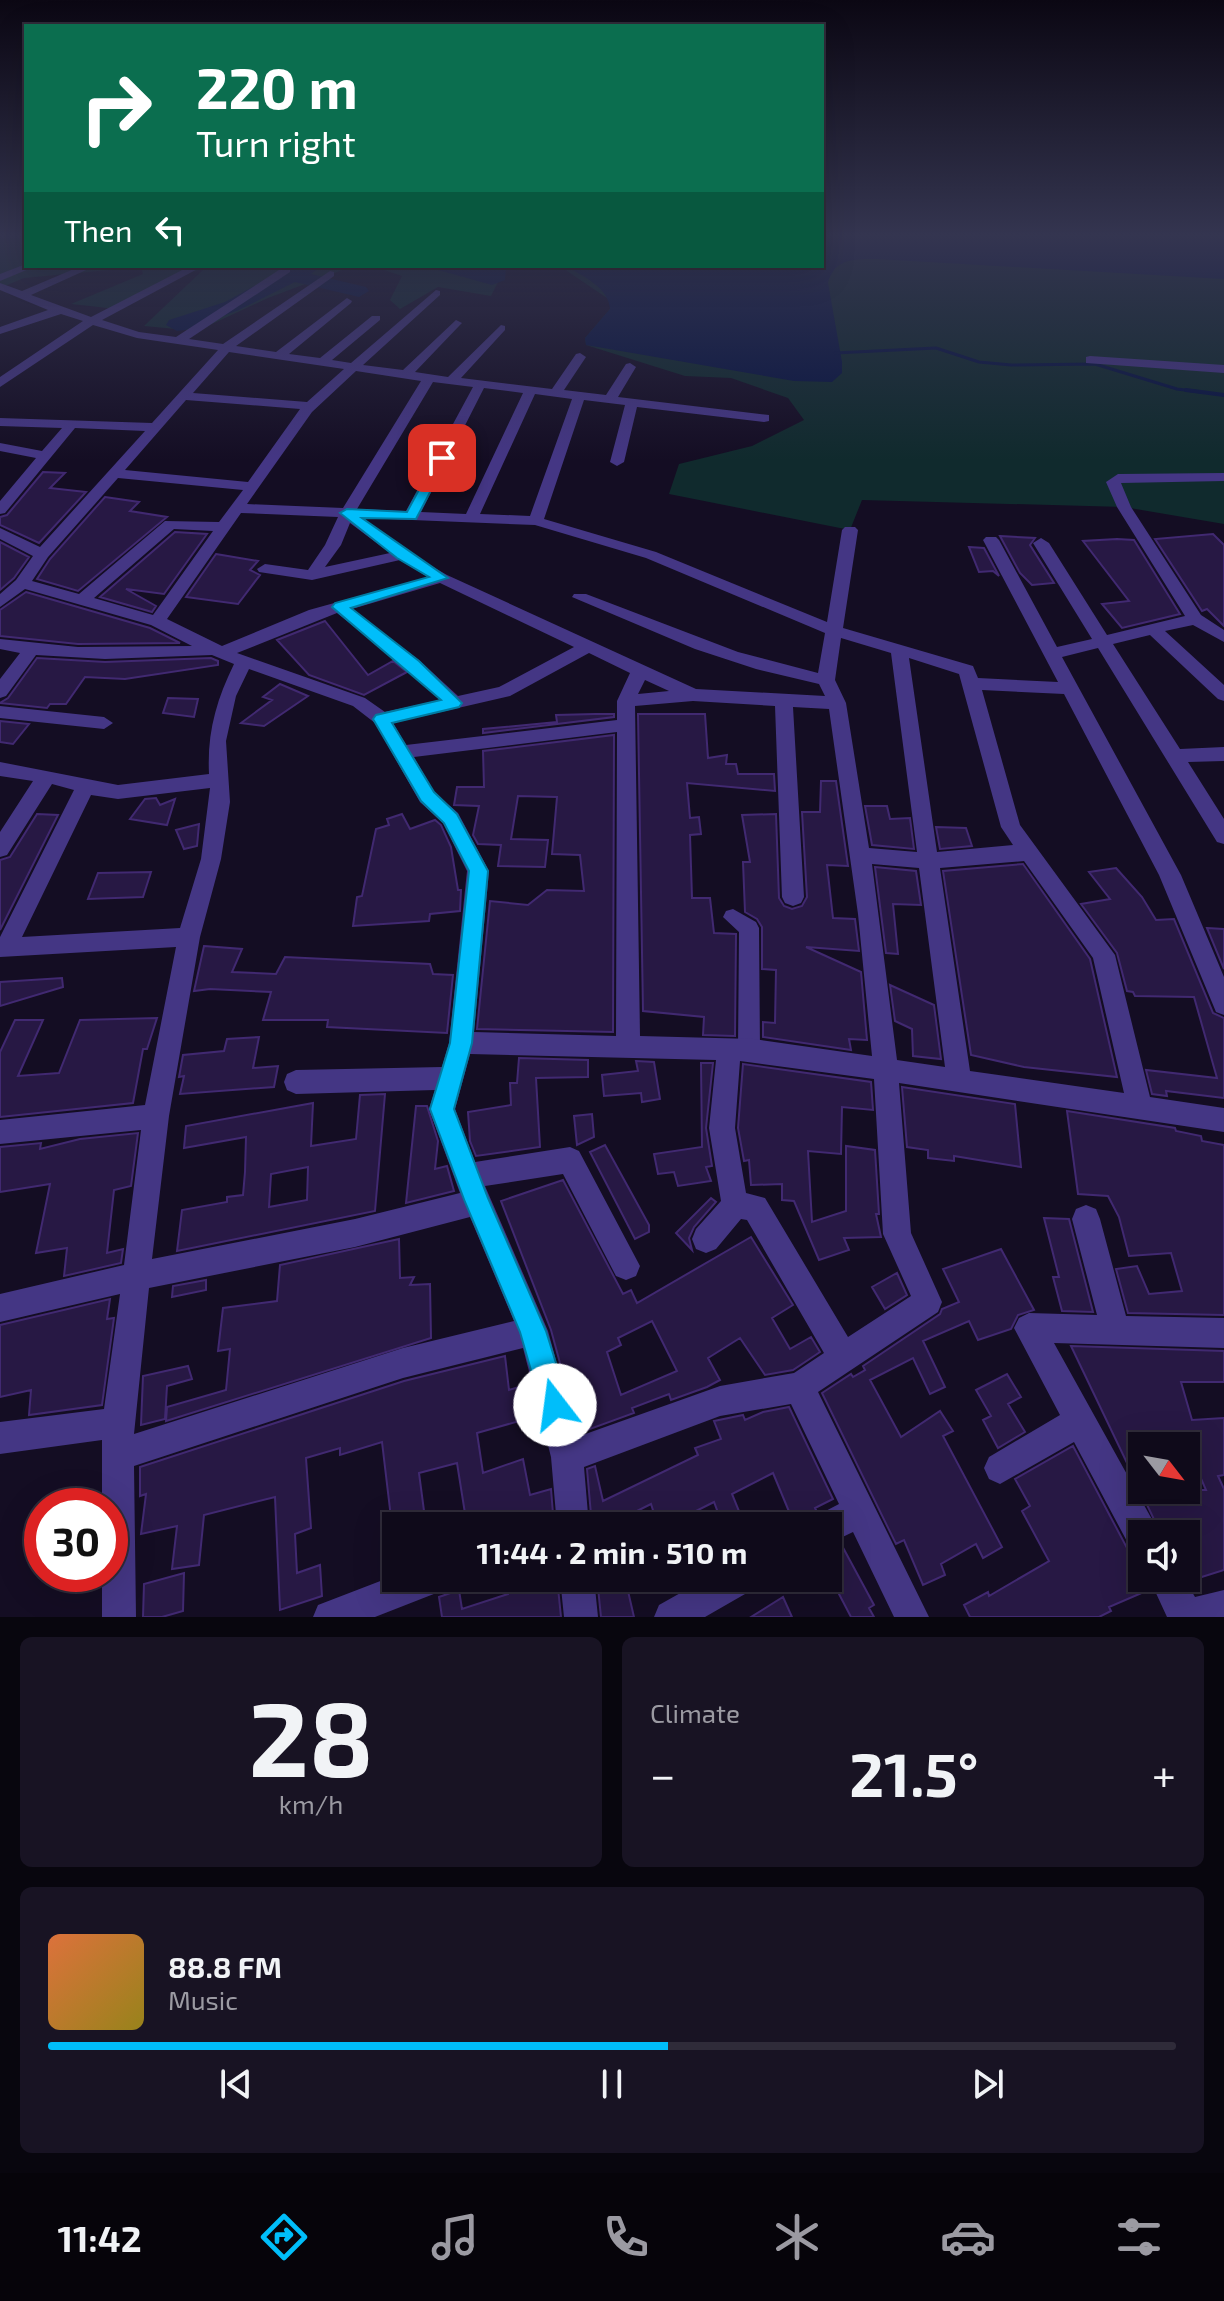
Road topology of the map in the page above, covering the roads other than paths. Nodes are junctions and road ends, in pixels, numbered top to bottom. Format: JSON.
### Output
{"nodes":[{"id":1,"x":113,"y":309,"type":"edge"},
{"id":2,"x":226,"y":309,"type":"edge"},
{"id":3,"x":280,"y":309,"type":"edge"},
{"id":4,"x":336,"y":309,"type":"edge"},
{"id":5,"x":418,"y":309,"type":"edge"},
{"id":6,"x":61,"y":310,"type":"joint"},
{"id":7,"x":376,"y":318,"type":"dead end"},
{"id":8,"x":91,"y":321,"type":"junction"},
{"id":9,"x":456,"y":323,"type":"dead end"},
{"id":10,"x":501,"y":328,"type":"dead end"},
{"id":11,"x":0,"y":331,"type":"edge"},
{"id":12,"x":181,"y":339,"type":"junction"},
{"id":13,"x":228,"y":346,"type":"junction"},
{"id":14,"x":281,"y":354,"type":"junction"},
{"id":15,"x":580,"y":357,"type":"dead end"},
{"id":16,"x":1090,"y":360,"type":"dead end"},
{"id":17,"x":324,"y":361,"type":"junction"},
{"id":18,"x":355,"y":366,"type":"junction"},
{"id":19,"x":630,"y":367,"type":"dead end"},
{"id":20,"x":1224,"y":369,"type":"edge"},
{"id":21,"x":406,"y":374,"type":"junction"},
{"id":22,"x":429,"y":378,"type":"junction"},
{"id":23,"x":451,"y":381,"type":"junction"},
{"id":24,"x":0,"y":383,"type":"edge"},
{"id":25,"x":480,"y":385,"type":"junction"},
{"id":26,"x":530,"y":391,"type":"junction"},
{"id":27,"x":555,"y":394,"type":"junction"},
{"id":28,"x":182,"y":396,"type":"junction"},
{"id":29,"x":579,"y":397,"type":"junction"},
{"id":30,"x":610,"y":400,"type":"junction"},
{"id":31,"x":632,"y":403,"type":"junction"},
{"id":32,"x":310,"y":406,"type":"junction"},
{"id":33,"x":764,"y":418,"type":"dead end"},
{"id":34,"x":0,"y":422,"type":"edge"},
{"id":35,"x":72,"y":424,"type":"junction"},
{"id":36,"x":154,"y":427,"type":"junction"},
{"id":37,"x":0,"y":447,"type":"edge"},
{"id":38,"x":46,"y":456,"type":"junction"},
{"id":39,"x":617,"y":462,"type":"dead end"},
{"id":40,"x":114,"y":473,"type":"junction"},
{"id":41,"x":1224,"y":477,"type":"edge"},
{"id":42,"x":250,"y":486,"type":"junction"},
{"id":43,"x":236,"y":508,"type":"junction"},
{"id":44,"x":0,"y":510,"type":"edge"},
{"id":45,"x":347,"y":513,"type":"junction"},
{"id":46,"x":411,"y":516,"type":"junction"},
{"id":47,"x":471,"y":518,"type":"junction"},
{"id":48,"x":536,"y":521,"type":"junction"},
{"id":49,"x":222,"y":527,"type":"junction"},
{"id":50,"x":850,"y":530,"type":"dead end"},
{"id":51,"x":0,"y":533,"type":"edge"},
{"id":52,"x":991,"y":540,"type":"dead end"},
{"id":53,"x":1041,"y":543,"type":"dead end"},
{"id":54,"x":42,"y":554,"type":"junction"},
{"id":55,"x":402,"y":555,"type":"junction"},
{"id":56,"x":265,"y":569,"type":"dead end"},
{"id":57,"x":312,"y":575,"type":"junction"},
{"id":58,"x":441,"y":578,"type":"junction"},
{"id":59,"x":22,"y":583,"type":"junction"},
{"id":60,"x":580,"y":597,"type":"dead end"},
{"id":61,"x":83,"y":599,"type":"junction"},
{"id":62,"x":0,"y":602,"type":"edge"},
{"id":63,"x":340,"y":607,"type":"junction"},
{"id":64,"x":1195,"y":619,"type":"junction"},
{"id":65,"x":157,"y":621,"type":"junction"},
{"id":66,"x":835,"y":631,"type":"junction"},
{"id":67,"x":1155,"y":631,"type":"junction"},
{"id":68,"x":1224,"y":637,"type":"edge"},
{"id":69,"x":1104,"y":643,"type":"junction"},
{"id":70,"x":0,"y":644,"type":"edge"},
{"id":71,"x":587,"y":647,"type":"junction"},
{"id":72,"x":31,"y":650,"type":"junction"},
{"id":73,"x":899,"y":651,"type":"junction"},
{"id":74,"x":227,"y":654,"type":"junction"},
{"id":75,"x":1052,"y":654,"type":"junction"},
{"id":76,"x":640,"y":671,"type":"junction"},
{"id":77,"x":826,"y":680,"type":"junction"},
{"id":78,"x":969,"y":684,"type":"junction"},
{"id":79,"x":1070,"y":688,"type":"junction"},
{"id":80,"x":0,"y":692,"type":"edge"},
{"id":81,"x":693,"y":695,"type":"junction"},
{"id":82,"x":1224,"y":695,"type":"edge"},
{"id":83,"x":784,"y":698,"type":"junction"},
{"id":84,"x":626,"y":701,"type":"junction"},
{"id":85,"x":454,"y":703,"type":"junction"},
{"id":86,"x":837,"y":703,"type":"junction"},
{"id":87,"x":0,"y":712,"type":"edge"},
{"id":88,"x":382,"y":719,"type":"junction"},
{"id":89,"x":104,"y":723,"type":"dead end"},
{"id":90,"x":626,"y":725,"type":"junction"},
{"id":91,"x":402,"y":752,"type":"junction"},
{"id":92,"x":1224,"y":754,"type":"edge"},
{"id":93,"x":1174,"y":756,"type":"junction"},
{"id":94,"x":0,"y":769,"type":"edge"},
{"id":95,"x":47,"y":776,"type":"junction"},
{"id":96,"x":219,"y":780,"type":"junction"},
{"id":97,"x":85,"y":787,"type":"junction"},
{"id":98,"x":1224,"y":836,"type":"edge"},
{"id":99,"x":0,"y":849,"type":"edge"},
{"id":100,"x":1030,"y":852,"type":"junction"},
{"id":101,"x":860,"y":855,"type":"junction"},
{"id":102,"x":928,"y":861,"type":"junction"},
{"id":103,"x":793,"y":897,"type":"dead end"},
{"id":104,"x":733,"y":917,"type":"dead end"},
{"id":105,"x":189,"y":937,"type":"junction"},
{"id":106,"x":3,"y":948,"type":"edge"},
{"id":107,"x":1224,"y":1005,"type":"edge"},
{"id":108,"x":461,"y":1043,"type":"junction"},
{"id":109,"x":628,"y":1047,"type":"junction"},
{"id":110,"x":739,"y":1050,"type":"junction"},
{"id":111,"x":886,"y":1070,"type":"junction"},
{"id":112,"x":451,"y":1078,"type":"junction"},
{"id":113,"x":959,"y":1081,"type":"junction"},
{"id":114,"x":296,"y":1082,"type":"dead end"},
{"id":115,"x":1140,"y":1108,"type":"junction"},
{"id":116,"x":156,"y":1116,"type":"junction"},
{"id":117,"x":1224,"y":1120,"type":"edge"},
{"id":118,"x":0,"y":1132,"type":"edge"},
{"id":119,"x":472,"y":1189,"type":"junction"},
{"id":120,"x":735,"y":1205,"type":"junction"},
{"id":121,"x":1086,"y":1219,"type":"dead end"},
{"id":122,"x":706,"y":1239,"type":"dead end"},
{"id":123,"x":626,"y":1266,"type":"dead end"},
{"id":124,"x":136,"y":1276,"type":"junction"},
{"id":125,"x":0,"y":1308,"type":"edge"},
{"id":126,"x":533,"y":1331,"type":"junction"},
{"id":127,"x":1116,"y":1331,"type":"junction"},
{"id":128,"x":1224,"y":1333,"type":"edge"},
{"id":129,"x":843,"y":1357,"type":"junction"},
{"id":130,"x":799,"y":1387,"type":"junction"},
{"id":131,"x":1080,"y":1421,"type":"junction"},
{"id":132,"x":118,"y":1423,"type":"junction"},
{"id":133,"x":0,"y":1438,"type":"edge"},
{"id":134,"x":118,"y":1455,"type":"junction"},
{"id":135,"x":567,"y":1457,"type":"junction"},
{"id":136,"x":1000,"y":1468,"type":"dead end"},
{"id":137,"x":861,"y":1510,"type":"junction"},
{"id":138,"x":570,"y":1512,"type":"edge"},
{"id":139,"x":842,"y":1520,"type":"edge"},
{"id":140,"x":1134,"y":1520,"type":"edge"},
{"id":141,"x":395,"y":1592,"type":"edge"},
{"id":142,"x":578,"y":1592,"type":"edge"},
{"id":143,"x":715,"y":1592,"type":"edge"},
{"id":144,"x":1173,"y":1592,"type":"edge"},
{"id":145,"x":1224,"y":1607,"type":"edge"},
{"id":146,"x":119,"y":1617,"type":"edge"},
{"id":147,"x":330,"y":1617,"type":"edge"},
{"id":148,"x":581,"y":1617,"type":"edge"},
{"id":149,"x":671,"y":1617,"type":"edge"},
{"id":150,"x":912,"y":1617,"type":"edge"},
{"id":151,"x":1186,"y":1617,"type":"edge"}],
"edges":[{"from":1,"to":8,"type":"street"},
{"from":2,"to":12,"type":"street"},
{"from":3,"to":13,"type":"street"},
{"from":4,"to":14,"type":"street"},
{"from":5,"to":18,"type":"street"},
{"from":6,"to":8,"type":"street"},
{"from":6,"to":11,"type":"street"},
{"from":7,"to":17,"type":"street"},
{"from":8,"to":12,"type":"street"},
{"from":8,"to":24,"type":"street"},
{"from":9,"to":21,"type":"street"},
{"from":10,"to":23,"type":"street"},
{"from":12,"to":13,"type":"street"},
{"from":13,"to":14,"type":"street"},
{"from":13,"to":28,"type":"street"},
{"from":14,"to":17,"type":"street"},
{"from":15,"to":27,"type":"street"},
{"from":16,"to":20,"type":"street"},
{"from":17,"to":18,"type":"street"},
{"from":18,"to":21,"type":"street"},
{"from":18,"to":32,"type":"street"},
{"from":19,"to":30,"type":"street"},
{"from":21,"to":22,"type":"street"},
{"from":22,"to":23,"type":"street"},
{"from":22,"to":45,"type":"street"},
{"from":23,"to":25,"type":"street"},
{"from":25,"to":26,"type":"street"},
{"from":25,"to":46,"type":"street"},
{"from":26,"to":27,"type":"street"},
{"from":26,"to":47,"type":"street"},
{"from":27,"to":29,"type":"street"},
{"from":28,"to":32,"type":"street"},
{"from":28,"to":36,"type":"street"},
{"from":29,"to":30,"type":"street"},
{"from":29,"to":48,"type":"street"},
{"from":30,"to":31,"type":"street"},
{"from":31,"to":33,"type":"street"},
{"from":31,"to":39,"type":"street"},
{"from":32,"to":42,"type":"street"},
{"from":34,"to":35,"type":"street"},
{"from":35,"to":36,"type":"street"},
{"from":35,"to":38,"type":"street"},
{"from":36,"to":40,"type":"street"},
{"from":37,"to":38,"type":"street"},
{"from":38,"to":44,"type":"street"},
{"from":40,"to":42,"type":"street"},
{"from":40,"to":54,"type":"street"},
{"from":41,"to":64,"type":"street"},
{"from":42,"to":43,"type":"street"},
{"from":43,"to":45,"type":"street"},
{"from":43,"to":49,"type":"street"},
{"from":45,"to":46,"type":"street"},
{"from":45,"to":55,"type":"street"},
{"from":45,"to":57,"type":"street"},
{"from":46,"to":47,"type":"street"},
{"from":47,"to":48,"type":"street"},
{"from":48,"to":66,"type":"street"},
{"from":49,"to":61,"type":"street"},
{"from":49,"to":65,"type":"street"},
{"from":50,"to":66,"type":"street"},
{"from":51,"to":54,"type":"street"},
{"from":52,"to":75,"type":"street"},
{"from":53,"to":69,"type":"street"},
{"from":54,"to":59,"type":"street"},
{"from":55,"to":57,"type":"street"},
{"from":55,"to":58,"type":"street"},
{"from":56,"to":57,"type":"street"},
{"from":58,"to":63,"type":"street"},
{"from":58,"to":71,"type":"street"},
{"from":59,"to":61,"type":"street"},
{"from":59,"to":62,"type":"street"},
{"from":60,"to":77,"type":"street"},
{"from":61,"to":65,"type":"street"},
{"from":63,"to":74,"type":"street"},
{"from":63,"to":85,"type":"street"},
{"from":64,"to":67,"type":"street"},
{"from":64,"to":68,"type":"street"},
{"from":65,"to":74,"type":"street"},
{"from":66,"to":73,"type":"street"},
{"from":66,"to":77,"type":"street"},
{"from":67,"to":69,"type":"street"},
{"from":67,"to":82,"type":"street"},
{"from":69,"to":75,"type":"street"},
{"from":69,"to":93,"type":"street"},
{"from":70,"to":72,"type":"street"},
{"from":71,"to":76,"type":"street"},
{"from":71,"to":85,"type":"street"},
{"from":72,"to":74,"type":"street"},
{"from":72,"to":80,"type":"street"},
{"from":73,"to":78,"type":"street"},
{"from":73,"to":102,"type":"street"},
{"from":74,"to":88,"type":"street"},
{"from":74,"to":96,"type":"street"},
{"from":75,"to":79,"type":"street"},
{"from":76,"to":81,"type":"street"},
{"from":76,"to":84,"type":"street"},
{"from":77,"to":86,"type":"street"},
{"from":78,"to":79,"type":"street"},
{"from":78,"to":100,"type":"street"},
{"from":79,"to":107,"type":"street"},
{"from":81,"to":83,"type":"street"},
{"from":81,"to":84,"type":"street"},
{"from":83,"to":86,"type":"street"},
{"from":83,"to":103,"type":"street"},
{"from":84,"to":90,"type":"street"},
{"from":85,"to":88,"type":"street"},
{"from":86,"to":101,"type":"street"},
{"from":87,"to":89,"type":"street"},
{"from":88,"to":91,"type":"street"},
{"from":90,"to":91,"type":"street"},
{"from":90,"to":109,"type":"street"},
{"from":91,"to":108,"type":"street"},
{"from":92,"to":93,"type":"street"},
{"from":93,"to":98,"type":"street"},
{"from":94,"to":95,"type":"street"},
{"from":95,"to":97,"type":"street"},
{"from":95,"to":99,"type":"street"},
{"from":96,"to":97,"type":"street"},
{"from":96,"to":105,"type":"street"},
{"from":97,"to":106,"type":"street"},
{"from":100,"to":102,"type":"street"},
{"from":100,"to":115,"type":"street"},
{"from":101,"to":102,"type":"street"},
{"from":101,"to":111,"type":"street"},
{"from":102,"to":113,"type":"street"},
{"from":104,"to":110,"type":"street"},
{"from":105,"to":106,"type":"street"},
{"from":105,"to":116,"type":"street"},
{"from":108,"to":109,"type":"street"},
{"from":108,"to":112,"type":"street"},
{"from":109,"to":110,"type":"street"},
{"from":110,"to":111,"type":"street"},
{"from":110,"to":120,"type":"street"},
{"from":111,"to":113,"type":"street"},
{"from":111,"to":129,"type":"street"},
{"from":112,"to":114,"type":"street"},
{"from":112,"to":119,"type":"street"},
{"from":113,"to":115,"type":"street"},
{"from":115,"to":117,"type":"street"},
{"from":116,"to":118,"type":"street"},
{"from":116,"to":124,"type":"street"},
{"from":119,"to":123,"type":"street"},
{"from":119,"to":124,"type":"street"},
{"from":119,"to":126,"type":"street"},
{"from":120,"to":122,"type":"street"},
{"from":120,"to":129,"type":"street"},
{"from":121,"to":127,"type":"street"},
{"from":124,"to":125,"type":"street"},
{"from":124,"to":132,"type":"street"},
{"from":126,"to":134,"type":"street"},
{"from":126,"to":135,"type":"street"},
{"from":127,"to":128,"type":"street"},
{"from":127,"to":131,"type":"street"},
{"from":129,"to":130,"type":"street"},
{"from":130,"to":135,"type":"street"},
{"from":130,"to":137,"type":"street"},
{"from":131,"to":136,"type":"street"},
{"from":131,"to":140,"type":"street"},
{"from":132,"to":133,"type":"street"},
{"from":132,"to":134,"type":"street"},
{"from":134,"to":146,"type":"street"},
{"from":135,"to":138,"type":"street"},
{"from":137,"to":139,"type":"street"},
{"from":137,"to":150,"type":"street"},
{"from":141,"to":147,"type":"street"},
{"from":142,"to":148,"type":"street"},
{"from":143,"to":149,"type":"street"},
{"from":144,"to":151,"type":"street"},
{"from":145,"to":151,"type":"street"}]}
